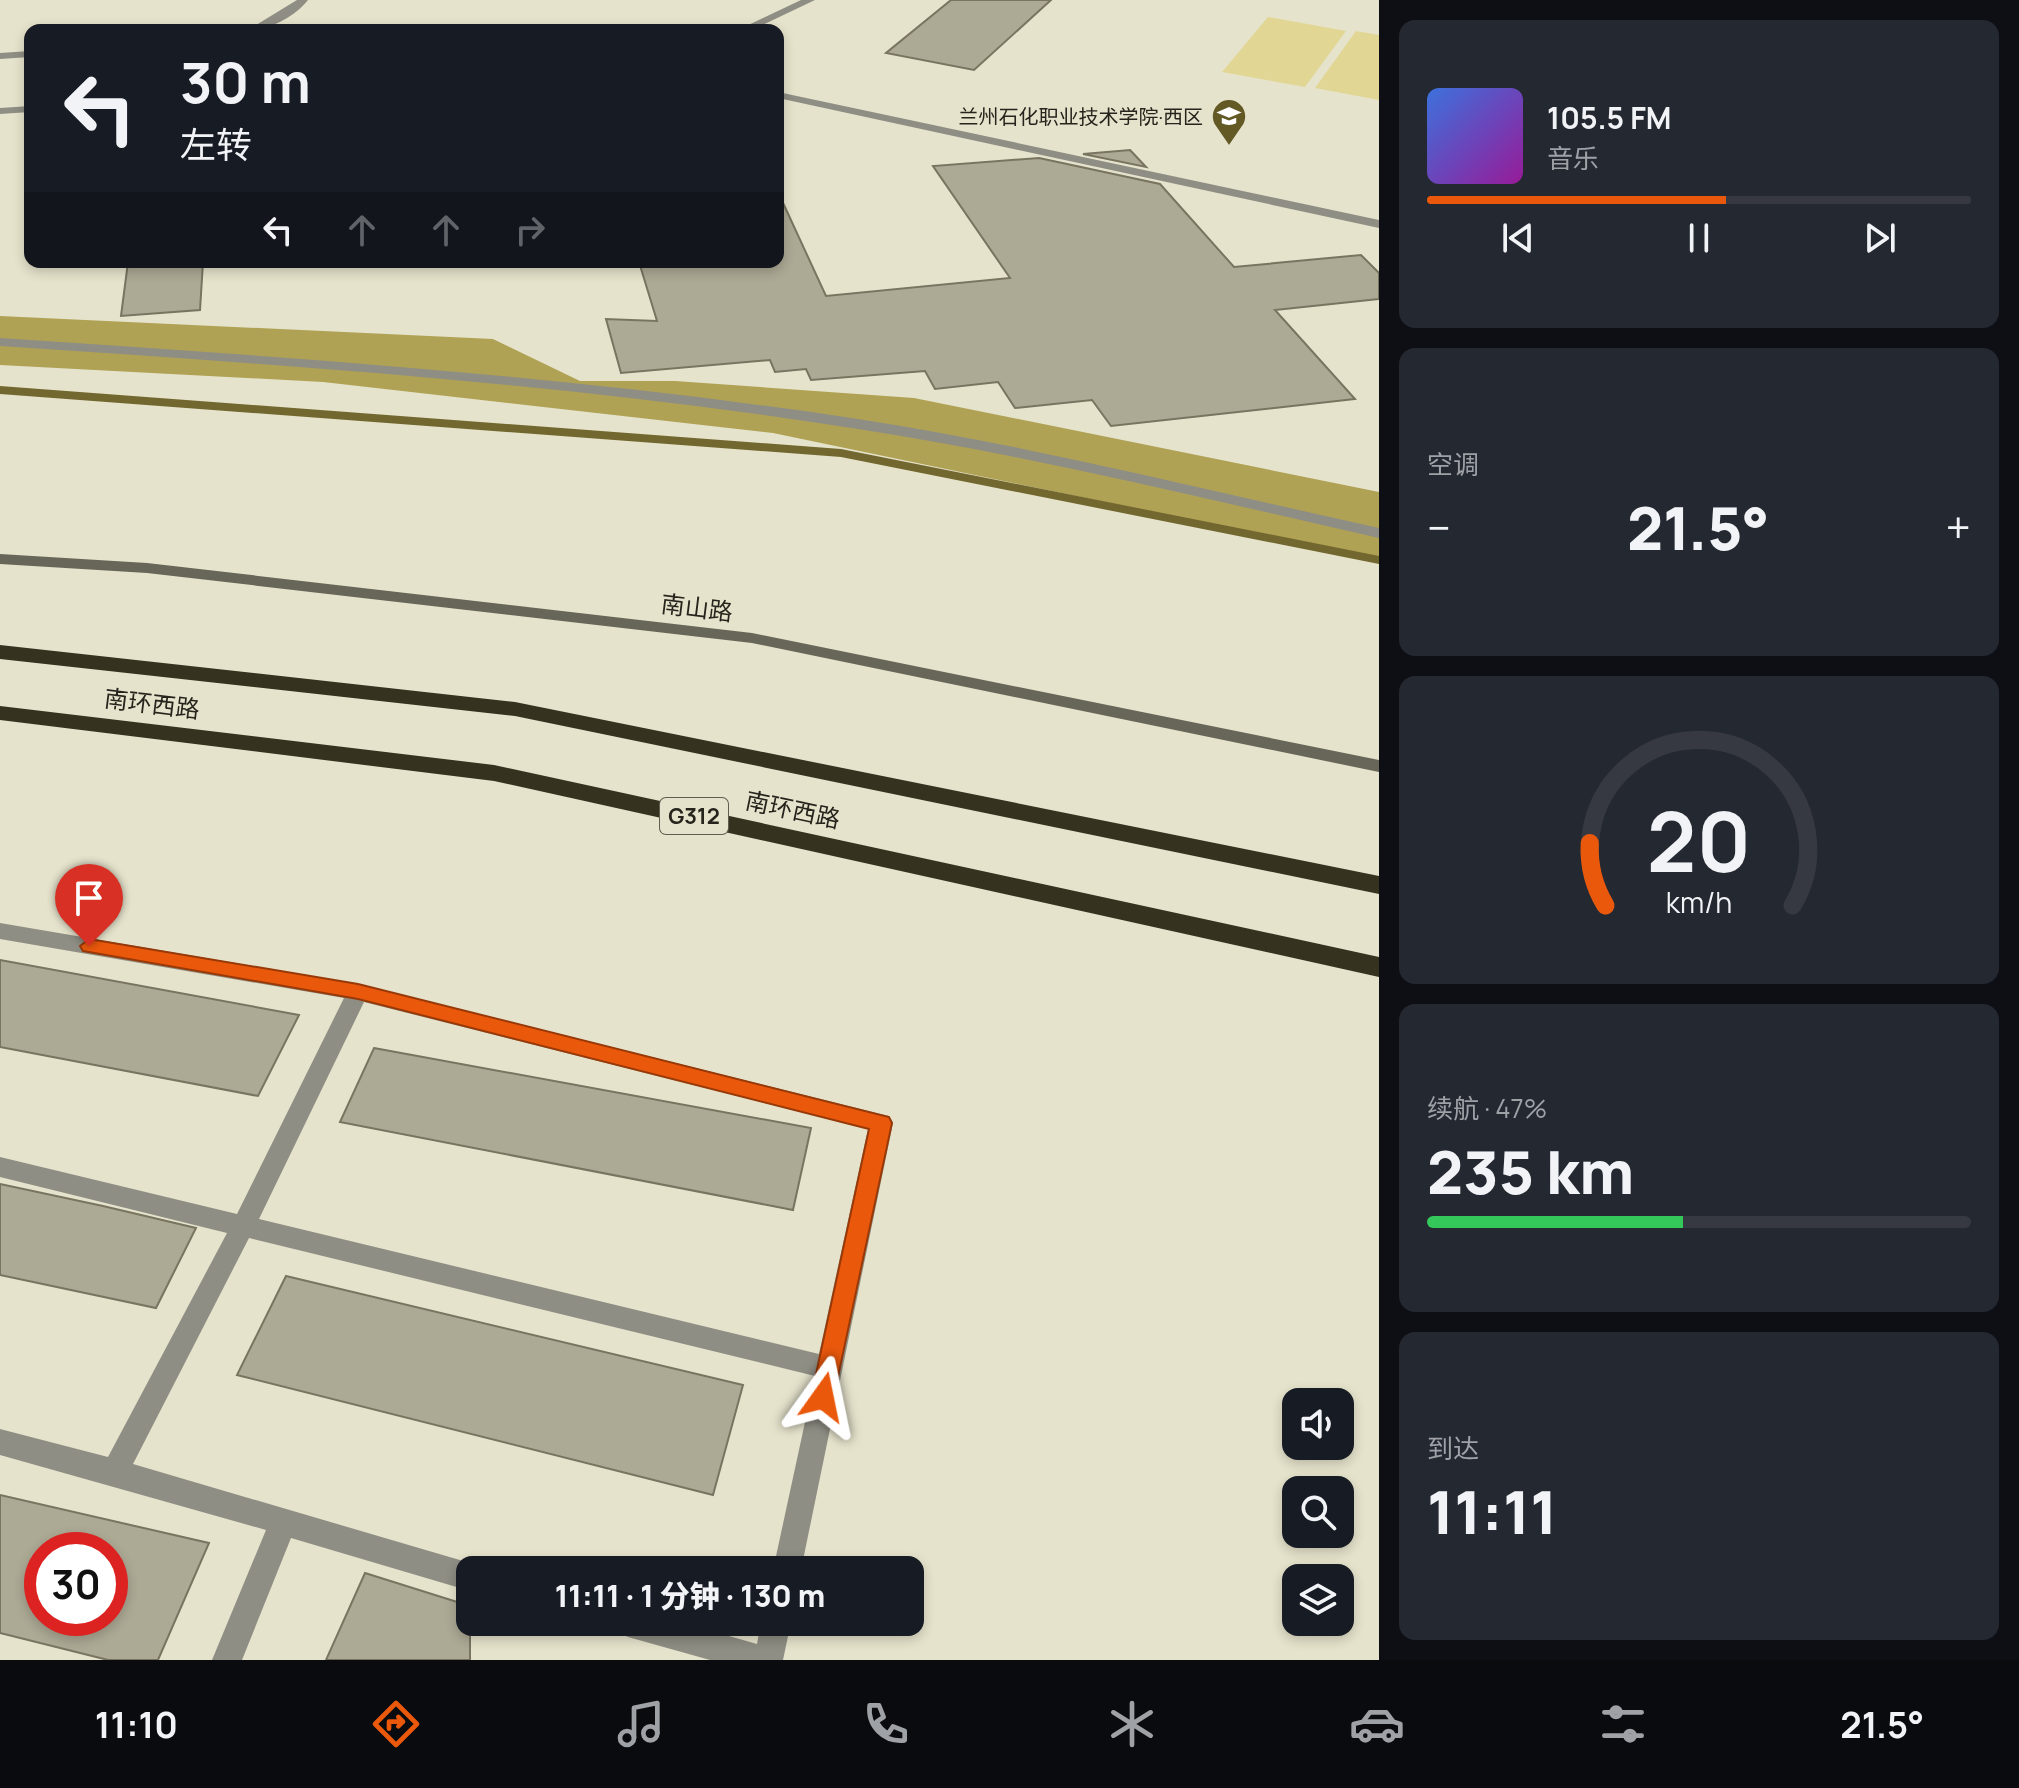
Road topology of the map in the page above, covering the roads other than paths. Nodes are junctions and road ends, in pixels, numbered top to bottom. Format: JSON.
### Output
{"nodes":[{"id":1,"x":303,"y":0,"type":"edge"},
{"id":2,"x":810,"y":0,"type":"edge"},
{"id":3,"x":265,"y":24,"type":"edge"},
{"id":4,"x":756,"y":24,"type":"edge"},
{"id":5,"x":24,"y":54,"type":"edge"},
{"id":6,"x":0,"y":56,"type":"edge"},
{"id":7,"x":784,"y":96,"type":"edge"},
{"id":8,"x":24,"y":109,"type":"edge"},
{"id":9,"x":0,"y":111,"type":"edge"},
{"id":10,"x":1379,"y":224,"type":"edge"},
{"id":11,"x":0,"y":342,"type":"edge"},
{"id":12,"x":1379,"y":533,"type":"edge"},
{"id":13,"x":0,"y":559,"type":"edge"},
{"id":14,"x":0,"y":652,"type":"edge"},
{"id":15,"x":0,"y":713,"type":"edge"},
{"id":16,"x":1379,"y":766,"type":"edge"},
{"id":17,"x":1379,"y":885,"type":"edge"},
{"id":18,"x":0,"y":931,"type":"edge"},
{"id":19,"x":1379,"y":967,"type":"edge"},
{"id":20,"x":358,"y":992,"type":"junction"},
{"id":21,"x":0,"y":1167,"type":"edge"},
{"id":22,"x":243,"y":1226,"type":"junction"},
{"id":23,"x":829,"y":1368,"type":"junction"},
{"id":24,"x":0,"y":1442,"type":"edge"},
{"id":25,"x":116,"y":1470,"type":"junction"},
{"id":26,"x":283,"y":1524,"type":"junction"},
{"id":27,"x":790,"y":1556,"type":"edge"},
{"id":28,"x":456,"y":1573,"type":"edge"},
{"id":29,"x":677,"y":1636,"type":"edge"},
{"id":30,"x":773,"y":1636,"type":"edge"},
{"id":31,"x":227,"y":1660,"type":"edge"},
{"id":32,"x":762,"y":1660,"type":"edge"},
{"id":33,"x":768,"y":1660,"type":"edge"}],
"edges":[{"from":1,"to":3,"type":"street"},
{"from":2,"to":4,"type":"street"},
{"from":5,"to":6,"type":"street"},
{"from":7,"to":10,"type":"street"},
{"from":8,"to":9,"type":"street"},
{"from":11,"to":12,"type":"street"},
{"from":13,"to":16,"type":"street","name":"南山路"},
{"from":14,"to":17,"type":"highway","name":"南环西路"},
{"from":15,"to":19,"type":"highway","name":"南环西路","number":"G312"},
{"from":18,"to":20,"type":"street"},
{"from":20,"to":22,"type":"street"},
{"from":20,"to":23,"type":"street"},
{"from":21,"to":22,"type":"street"},
{"from":22,"to":23,"type":"street"},
{"from":22,"to":25,"type":"street"},
{"from":23,"to":27,"type":"street"},
{"from":24,"to":25,"type":"street"},
{"from":25,"to":26,"type":"street"},
{"from":26,"to":28,"type":"street"},
{"from":26,"to":31,"type":"street"},
{"from":29,"to":32,"type":"street"},
{"from":30,"to":33,"type":"street"}]}
